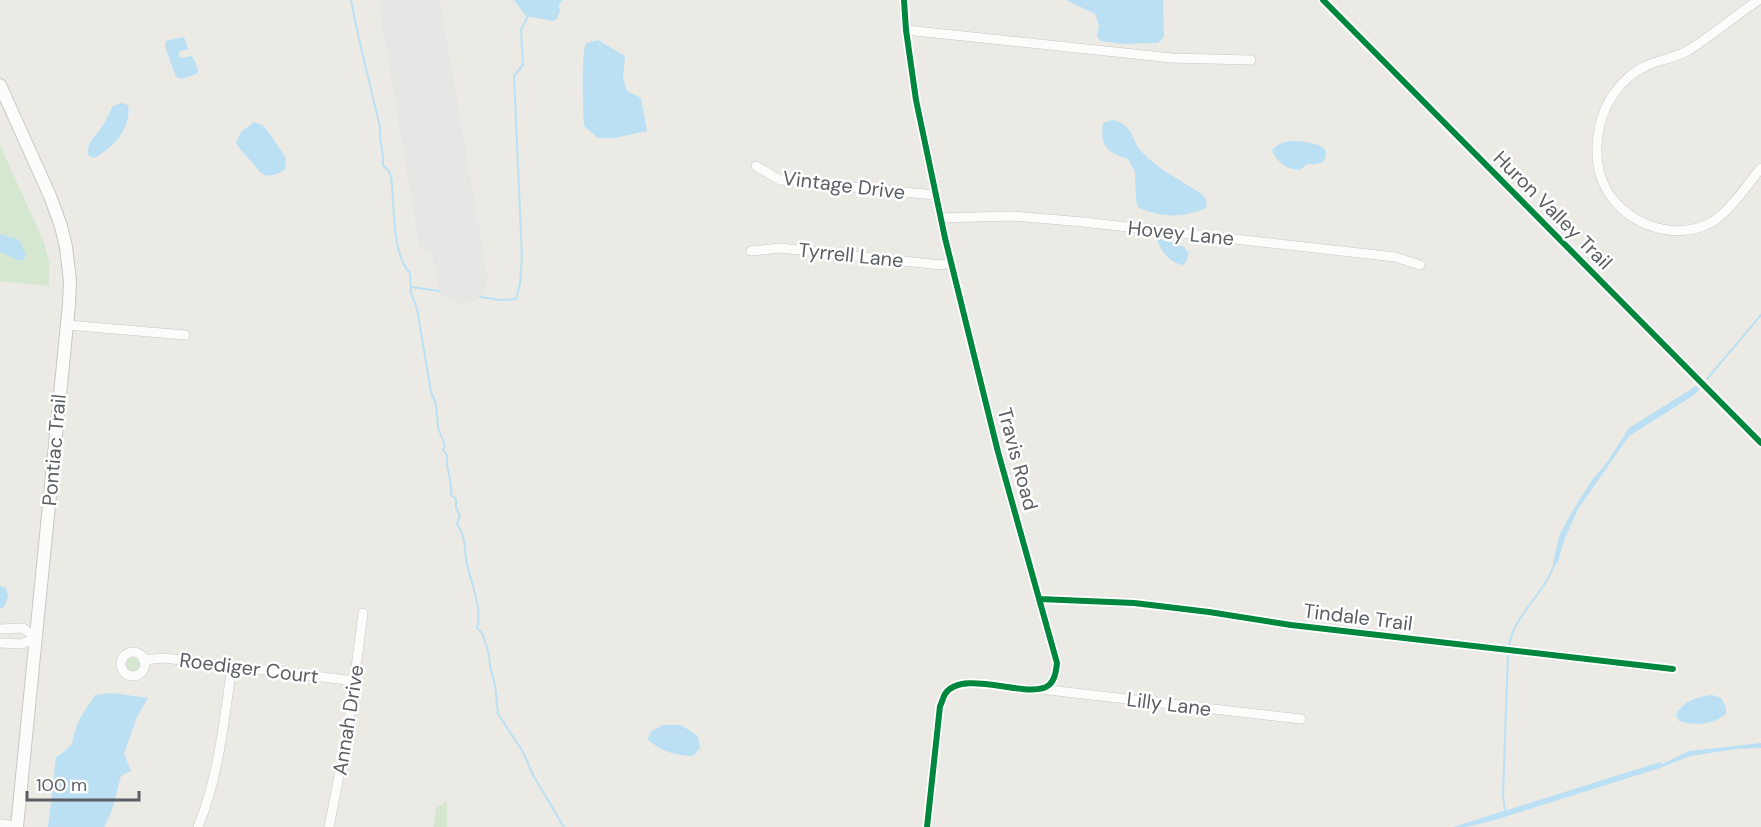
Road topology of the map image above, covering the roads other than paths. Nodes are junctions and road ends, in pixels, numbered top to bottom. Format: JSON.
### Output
{"nodes":[{"id":1,"x":904,"y":0,"type":"edge"},
{"id":2,"x":1759,"y":0,"type":"edge"},
{"id":3,"x":906,"y":30,"type":"junction"},
{"id":4,"x":1251,"y":60,"type":"dead end"},
{"id":5,"x":0,"y":85,"type":"edge"},
{"id":6,"x":756,"y":166,"type":"dead end"},
{"id":7,"x":1761,"y":168,"type":"edge"},
{"id":8,"x":935,"y":195,"type":"junction"},
{"id":9,"x":941,"y":218,"type":"junction"},
{"id":10,"x":751,"y":251,"type":"dead end"},
{"id":11,"x":951,"y":262,"type":"junction"},
{"id":12,"x":1420,"y":265,"type":"dead end"},
{"id":13,"x":67,"y":325,"type":"junction"},
{"id":14,"x":185,"y":334,"type":"dead end"},
{"id":15,"x":1039,"y":599,"type":"junction"},
{"id":16,"x":363,"y":613,"type":"dead end"},
{"id":17,"x":0,"y":629,"type":"edge"},
{"id":18,"x":36,"y":638,"type":"junction"},
{"id":19,"x":0,"y":643,"type":"edge"},
{"id":20,"x":143,"y":660,"type":"dead end"},
{"id":21,"x":232,"y":666,"type":"junction"},
{"id":22,"x":1673,"y":669,"type":"dead end"},
{"id":23,"x":355,"y":681,"type":"junction"},
{"id":24,"x":1038,"y":688,"type":"junction"},
{"id":25,"x":1301,"y":720,"type":"dead end"},
{"id":26,"x":0,"y":824,"type":"edge"},
{"id":27,"x":17,"y":826,"type":"edge"},
{"id":28,"x":198,"y":827,"type":"edge"},
{"id":29,"x":329,"y":827,"type":"edge"},
{"id":30,"x":927,"y":827,"type":"edge"}],
"edges":[{"from":1,"to":3,"type":"street","name":"Travis Road"},
{"from":2,"to":7,"type":"street"},
{"from":3,"to":4,"type":"street"},
{"from":3,"to":8,"type":"street","name":"Travis Road"},
{"from":5,"to":13,"type":"main road","name":"Pontiac Trail"},
{"from":6,"to":8,"type":"street","name":"Vintage Drive"},
{"from":8,"to":9,"type":"street","name":"Travis Road"},
{"from":9,"to":11,"type":"street","name":"Travis Road"},
{"from":9,"to":12,"type":"street","name":"Hovey Lane"},
{"from":10,"to":11,"type":"street","name":"Tyrrell Lane"},
{"from":11,"to":15,"type":"street","name":"Travis Road"},
{"from":13,"to":14,"type":"street"},
{"from":13,"to":18,"type":"main road","name":"Pontiac Trail"},
{"from":15,"to":22,"type":"street","name":"Tindale Trail"},
{"from":15,"to":24,"type":"street","name":"Travis Road"},
{"from":16,"to":23,"type":"street","name":"Annah Drive"},
{"from":17,"to":18,"type":"street"},
{"from":18,"to":19,"type":"street"},
{"from":18,"to":27,"type":"main road","name":"Pontiac Trail"},
{"from":20,"to":21,"type":"street","name":"Roediger Court"},
{"from":21,"to":23,"type":"street","name":"Roediger Court"},
{"from":21,"to":28,"type":"street"},
{"from":23,"to":29,"type":"street","name":"Annah Drive"},
{"from":24,"to":25,"type":"street","name":"Lilly Lane"},
{"from":24,"to":30,"type":"street"},
{"from":26,"to":27,"type":"street"}]}
